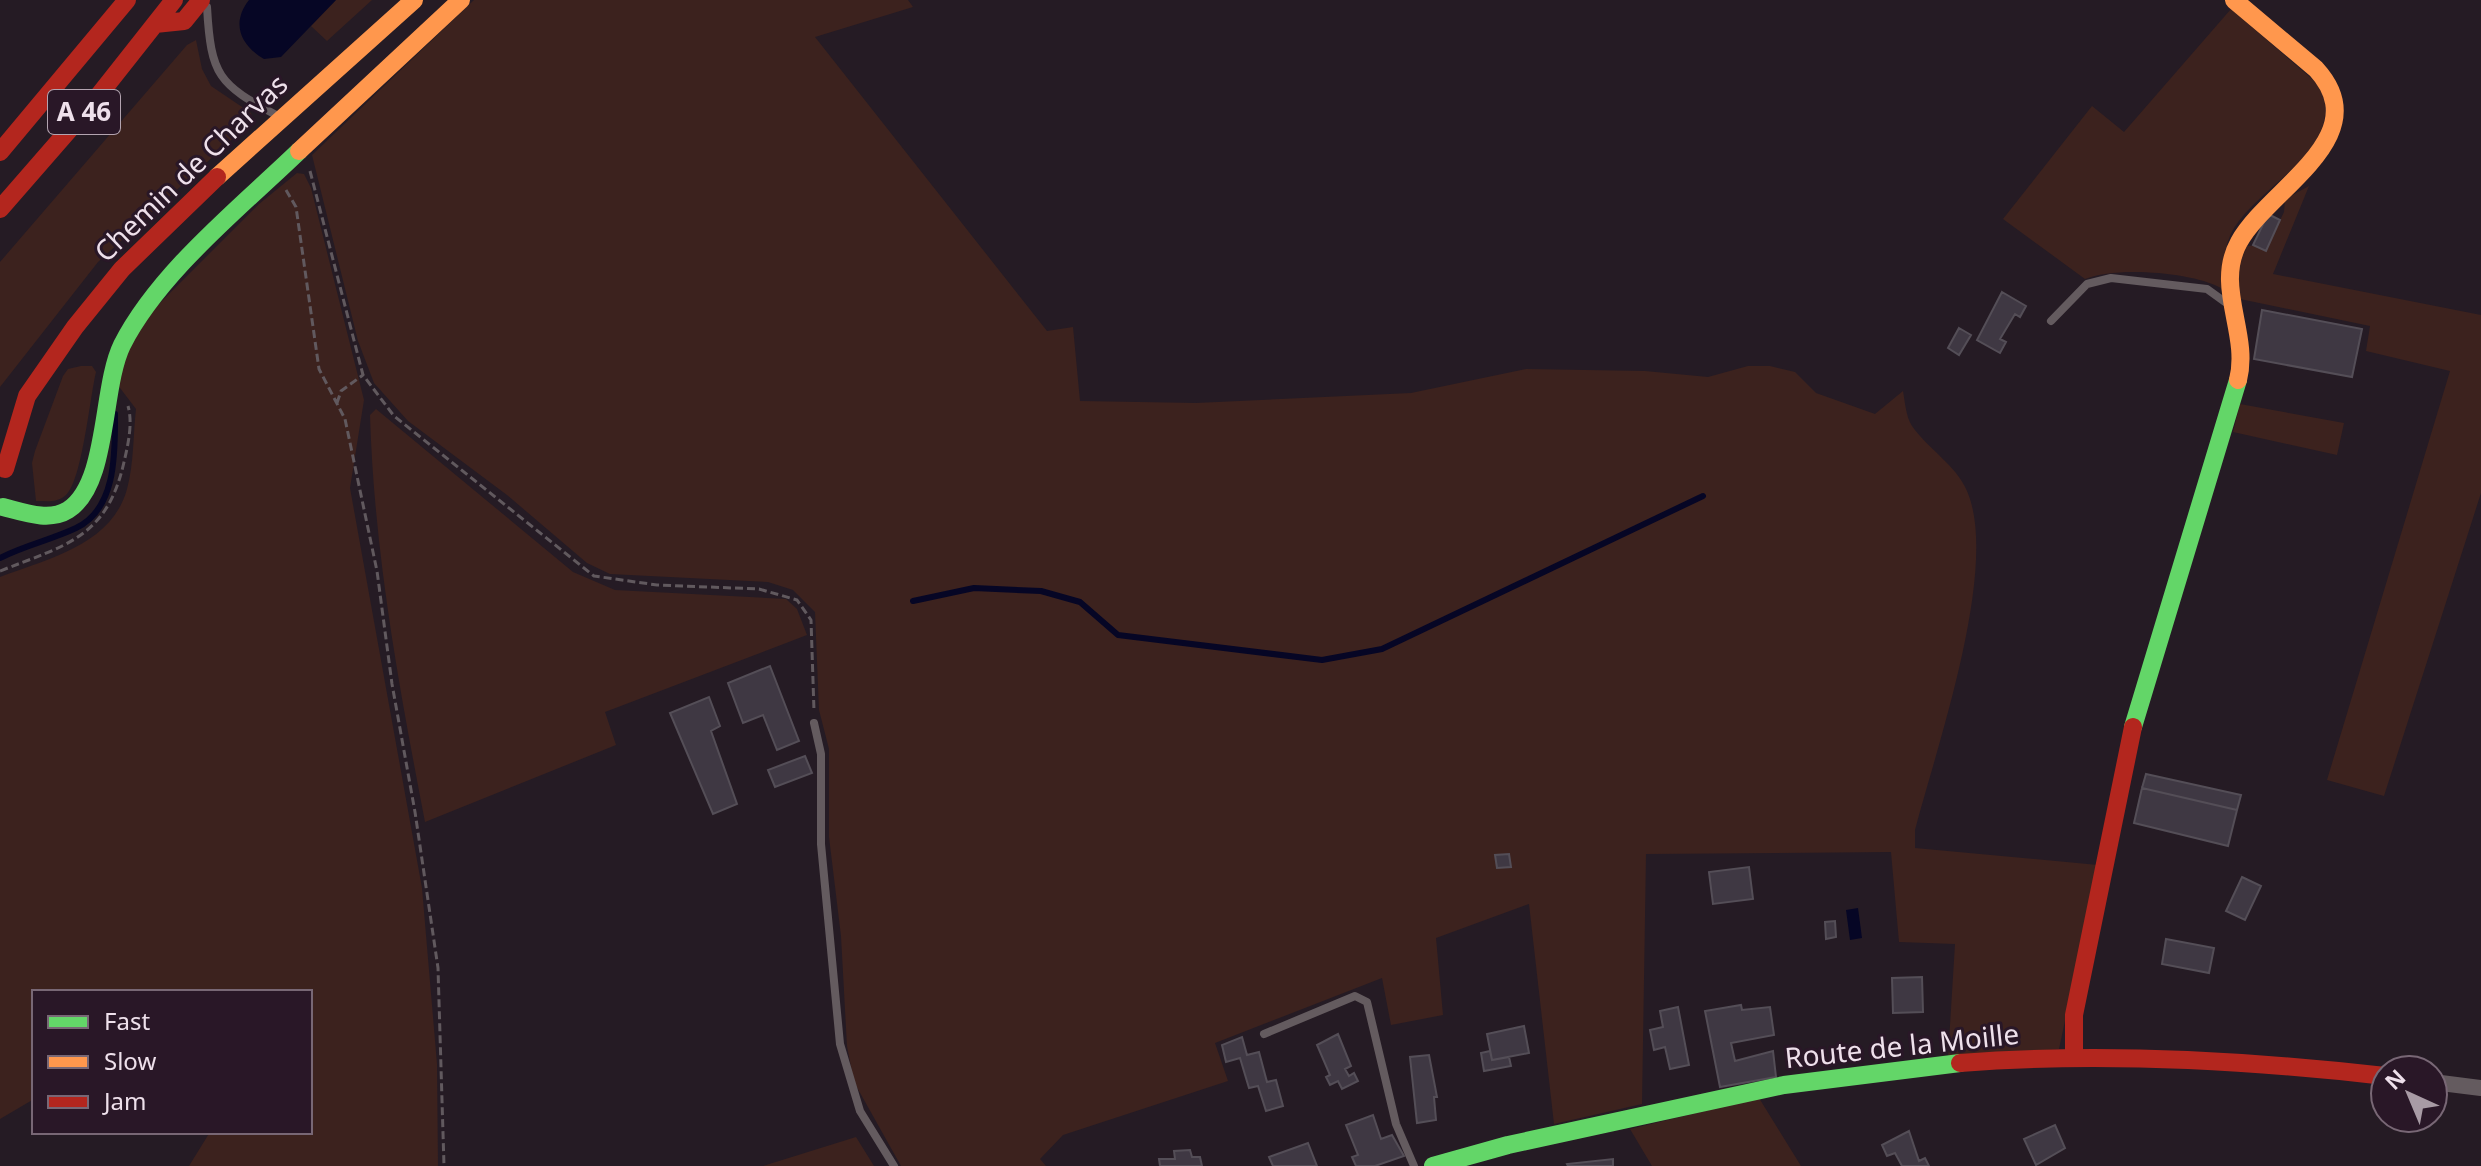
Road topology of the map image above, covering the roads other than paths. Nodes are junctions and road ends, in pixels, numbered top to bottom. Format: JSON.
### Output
{"nodes":[{"id":1,"x":127,"y":0,"type":"edge"},
{"id":2,"x":174,"y":0,"type":"edge"},
{"id":3,"x":204,"y":0,"type":"edge"},
{"id":4,"x":414,"y":0,"type":"edge"},
{"id":5,"x":461,"y":0,"type":"edge"},
{"id":6,"x":2234,"y":0,"type":"edge"},
{"id":7,"x":155,"y":24,"type":"junction"},
{"id":8,"x":282,"y":118,"type":"junction"},
{"id":9,"x":0,"y":152,"type":"edge"},
{"id":10,"x":0,"y":209,"type":"edge"},
{"id":11,"x":2233,"y":308,"type":"junction"},
{"id":12,"x":2051,"y":321,"type":"dead end"},
{"id":13,"x":27,"y":396,"type":"junction"},
{"id":14,"x":0,"y":416,"type":"edge"},
{"id":15,"x":2,"y":466,"type":"edge"},
{"id":16,"x":1,"y":509,"type":"edge"},
{"id":17,"x":814,"y":723,"type":"road end"},
{"id":18,"x":1264,"y":1034,"type":"dead end"},
{"id":19,"x":2074,"y":1058,"type":"junction"},
{"id":20,"x":2369,"y":1075,"type":"edge"},
{"id":21,"x":2449,"y":1084,"type":"edge"},
{"id":22,"x":2481,"y":1088,"type":"edge"},
{"id":23,"x":894,"y":1166,"type":"edge"},
{"id":24,"x":1414,"y":1166,"type":"edge"},
{"id":25,"x":1433,"y":1166,"type":"edge"}],
"edges":[{"from":1,"to":9,"type":"main road","number":"A 46"},
{"from":2,"to":7,"type":"main road","number":"A 46"},
{"from":3,"to":7,"type":"main road"},
{"from":3,"to":8,"type":"lane"},
{"from":4,"to":8,"type":"main road","name":"Chemin de Charvas"},
{"from":5,"to":16,"type":"main road"},
{"from":6,"to":11,"type":"main road"},
{"from":7,"to":10,"type":"main road","number":"A 46"},
{"from":8,"to":13,"type":"main road","name":"Chemin de Charvas"},
{"from":11,"to":12,"type":"lane"},
{"from":11,"to":19,"type":"main road"},
{"from":13,"to":14,"type":"main road","name":"Chemin de Charvas"},
{"from":13,"to":15,"type":"main road","name":"Chemin de Charvas"},
{"from":15,"to":16,"type":"main road","name":"Chemin de Charvas"},
{"from":17,"to":23,"type":"lane"},
{"from":18,"to":24,"type":"lane"},
{"from":19,"to":20,"type":"main road","name":"Route de la Moille"},
{"from":19,"to":25,"type":"main road","name":"Route de la Moille"},
{"from":21,"to":22,"type":"street"}]}
